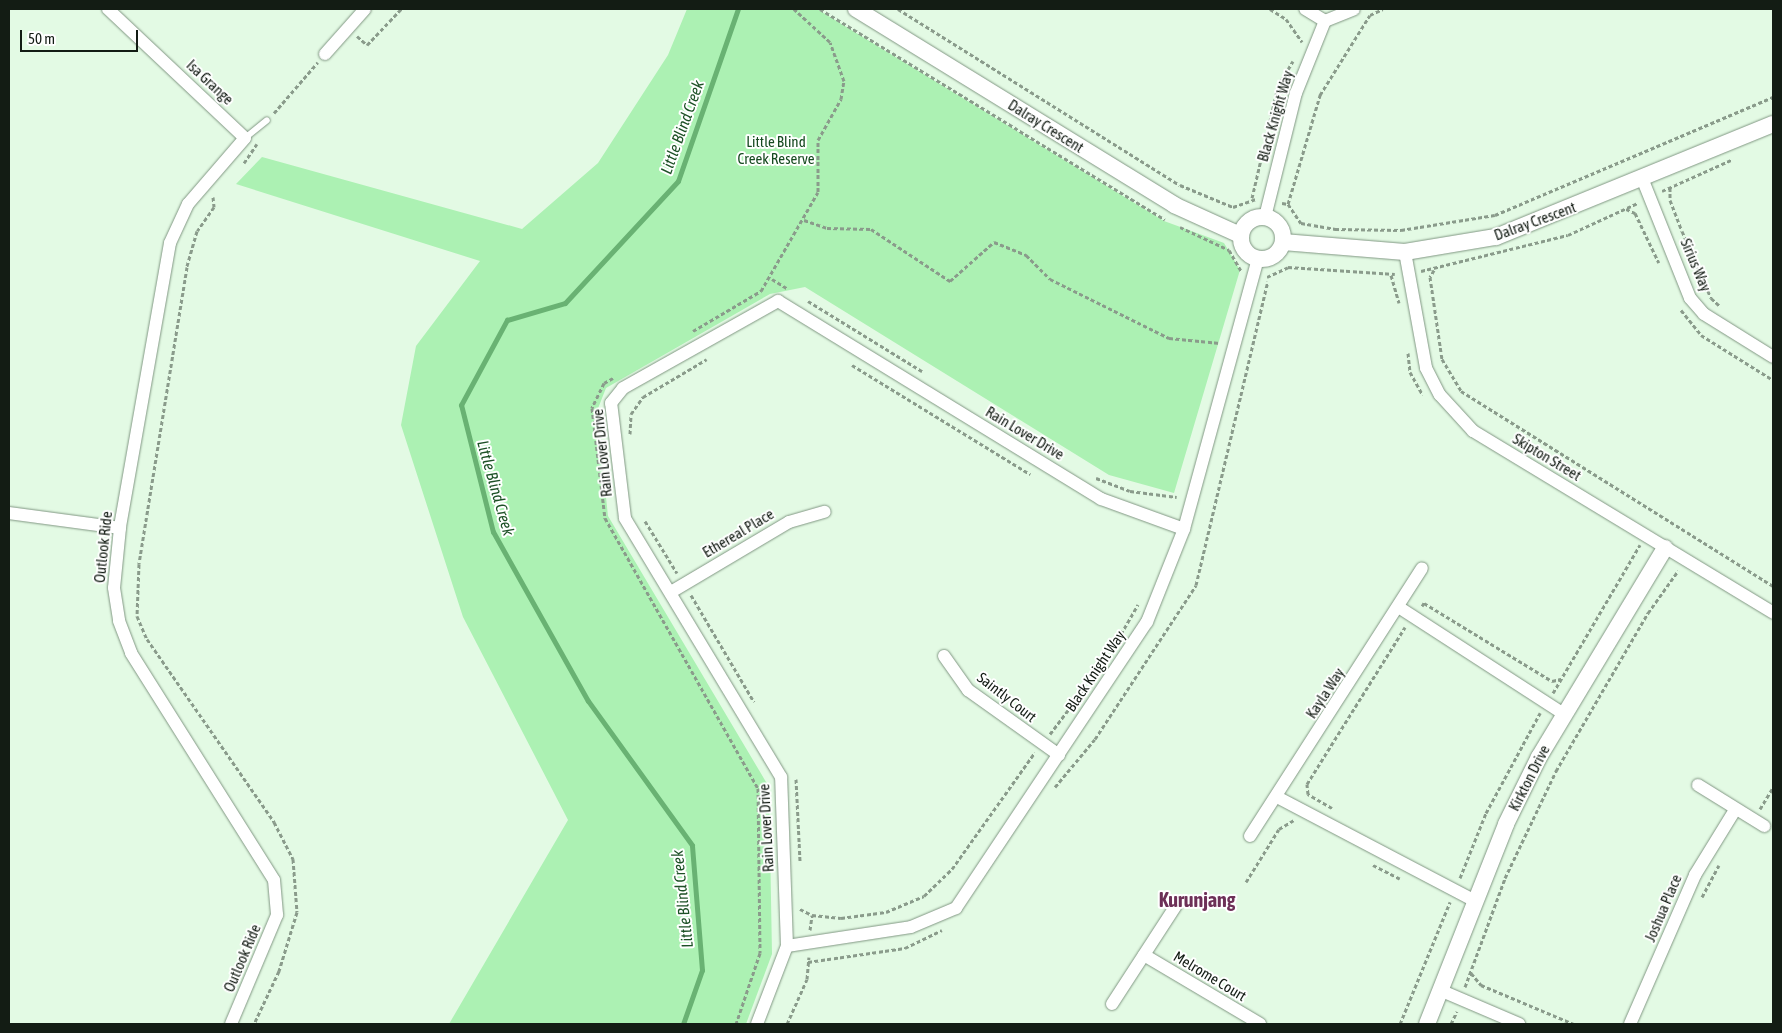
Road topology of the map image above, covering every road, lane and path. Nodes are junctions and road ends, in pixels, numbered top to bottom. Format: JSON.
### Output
{"nodes":[{"id":1,"x":108,"y":9,"type":"edge"},
{"id":2,"x":366,"y":9,"type":"edge"},
{"id":3,"x":794,"y":9,"type":"edge"},
{"id":4,"x":856,"y":9,"type":"edge"},
{"id":5,"x":898,"y":9,"type":"edge"},
{"id":6,"x":1270,"y":9,"type":"edge"},
{"id":7,"x":1305,"y":9,"type":"edge"},
{"id":8,"x":1354,"y":9,"type":"edge"},
{"id":9,"x":1383,"y":9,"type":"edge"},
{"id":10,"x":1289,"y":14,"type":"dead end"},
{"id":11,"x":1286,"y":19,"type":"junction"},
{"id":12,"x":1325,"y":21,"type":"junction"},
{"id":13,"x":1298,"y":49,"type":"dead end"},
{"id":14,"x":325,"y":54,"type":"joint"},
{"id":15,"x":1295,"y":56,"type":"dead end"},
{"id":16,"x":1773,"y":97,"type":"edge"},
{"id":17,"x":268,"y":120,"type":"junction"},
{"id":18,"x":1773,"y":124,"type":"edge"},
{"id":19,"x":245,"y":138,"type":"junction"},
{"id":20,"x":237,"y":170,"type":"dead end"},
{"id":21,"x":1642,"y":178,"type":"junction"},
{"id":22,"x":1670,"y":187,"type":"dead end"},
{"id":23,"x":218,"y":191,"type":"dead end"},
{"id":24,"x":1252,"y":198,"type":"junction"},
{"id":25,"x":1288,"y":204,"type":"junction"},
{"id":26,"x":1267,"y":209,"type":"junction"},
{"id":27,"x":804,"y":220,"type":"junction"},
{"id":28,"x":1240,"y":235,"type":"junction"},
{"id":29,"x":1283,"y":242,"type":"junction"},
{"id":30,"x":1404,"y":252,"type":"junction"},
{"id":31,"x":1258,"y":259,"type":"junction"},
{"id":32,"x":1240,"y":270,"type":"dead end"},
{"id":33,"x":1434,"y":270,"type":"dead end"},
{"id":34,"x":1392,"y":275,"type":"dead end"},
{"id":35,"x":772,"y":279,"type":"junction"},
{"id":36,"x":1237,"y":279,"type":"dead end"},
{"id":37,"x":797,"y":294,"type":"dead end"},
{"id":38,"x":806,"y":300,"type":"dead end"},
{"id":39,"x":1725,"y":311,"type":"dead end"},
{"id":40,"x":1401,"y":312,"type":"dead end"},
{"id":41,"x":1223,"y":334,"type":"dead end"},
{"id":42,"x":686,"y":335,"type":"dead end"},
{"id":43,"x":1220,"y":343,"type":"junction"},
{"id":44,"x":1407,"y":346,"type":"dead end"},
{"id":45,"x":1218,"y":352,"type":"dead end"},
{"id":46,"x":716,"y":353,"type":"dead end"},
{"id":47,"x":1773,"y":357,"type":"edge"},
{"id":48,"x":846,"y":361,"type":"dead end"},
{"id":49,"x":620,"y":373,"type":"dead end"},
{"id":50,"x":931,"y":377,"type":"dead end"},
{"id":51,"x":1427,"y":401,"type":"dead end"},
{"id":52,"x":630,"y":440,"type":"dead end"},
{"id":53,"x":1088,"y":473,"type":"dead end"},
{"id":54,"x":1040,"y":480,"type":"dead end"},
{"id":55,"x":1180,"y":488,"type":"dead end"},
{"id":56,"x":825,"y":512,"type":"dead end"},
{"id":57,"x":9,"y":513,"type":"edge"},
{"id":58,"x":643,"y":517,"type":"dead end"},
{"id":59,"x":120,"y":528,"type":"junction"},
{"id":60,"x":1184,"y":529,"type":"junction"},
{"id":61,"x":1633,"y":537,"type":"dead end"},
{"id":62,"x":1665,"y":548,"type":"junction"},
{"id":63,"x":1422,"y":568,"type":"dead end"},
{"id":64,"x":1687,"y":572,"type":"dead end"},
{"id":65,"x":684,"y":584,"type":"junction"},
{"id":66,"x":1773,"y":586,"type":"edge"},
{"id":67,"x":671,"y":592,"type":"junction"},
{"id":68,"x":1141,"y":599,"type":"dead end"},
{"id":69,"x":1400,"y":608,"type":"junction"},
{"id":70,"x":1773,"y":613,"type":"edge"},
{"id":71,"x":1414,"y":616,"type":"junction"},
{"id":72,"x":1116,"y":641,"type":"dead end"},
{"id":73,"x":944,"y":656,"type":"dead end"},
{"id":74,"x":1561,"y":679,"type":"junction"},
{"id":75,"x":1089,"y":682,"type":"dead end"},
{"id":76,"x":1547,"y":702,"type":"junction"},
{"id":77,"x":757,"y":708,"type":"dead end"},
{"id":78,"x":1564,"y":714,"type":"junction"},
{"id":79,"x":1042,"y":743,"type":"junction"},
{"id":80,"x":1059,"y":755,"type":"junction"},
{"id":81,"x":793,"y":772,"type":"dead end"},
{"id":82,"x":1698,"y":785,"type":"dead end"},
{"id":83,"x":1277,"y":797,"type":"junction"},
{"id":84,"x":1735,"y":810,"type":"junction"},
{"id":85,"x":1336,"y":811,"type":"dead end"},
{"id":86,"x":1305,"y":824,"type":"dead end"},
{"id":87,"x":1764,"y":826,"type":"dead end"},
{"id":88,"x":1250,"y":836,"type":"dead end"},
{"id":89,"x":1363,"y":859,"type":"dead end"},
{"id":90,"x":1721,"y":862,"type":"dead end"},
{"id":91,"x":800,"y":873,"type":"dead end"},
{"id":92,"x":1403,"y":880,"type":"dead end"},
{"id":93,"x":1246,"y":882,"type":"dead end"},
{"id":94,"x":1455,"y":891,"type":"junction"},
{"id":95,"x":1443,"y":898,"type":"dead end"},
{"id":96,"x":800,"y":901,"type":"dead end"},
{"id":97,"x":1475,"y":901,"type":"junction"},
{"id":98,"x":1700,"y":901,"type":"dead end"},
{"id":99,"x":1176,"y":904,"type":"dead end"},
{"id":100,"x":1448,"y":908,"type":"junction"},
{"id":101,"x":812,"y":915,"type":"junction"},
{"id":102,"x":810,"y":942,"type":"junction"},
{"id":103,"x":787,"y":946,"type":"junction"},
{"id":104,"x":1144,"y":955,"type":"junction"},
{"id":105,"x":1470,"y":972,"type":"junction"},
{"id":106,"x":1442,"y":991,"type":"junction"},
{"id":107,"x":1462,"y":1000,"type":"junction"},
{"id":108,"x":1112,"y":1004,"type":"dead end"},
{"id":109,"x":231,"y":1024,"type":"edge"},
{"id":110,"x":254,"y":1024,"type":"edge"},
{"id":111,"x":736,"y":1024,"type":"edge"},
{"id":112,"x":757,"y":1024,"type":"edge"},
{"id":113,"x":787,"y":1024,"type":"edge"},
{"id":114,"x":1260,"y":1024,"type":"edge"},
{"id":115,"x":1400,"y":1024,"type":"edge"},
{"id":116,"x":1427,"y":1024,"type":"edge"},
{"id":117,"x":1520,"y":1024,"type":"edge"},
{"id":118,"x":1574,"y":1024,"type":"edge"},
{"id":119,"x":1630,"y":1024,"type":"edge"}],
"edges":[{"from":1,"to":19,"type":"street","name":"Isa Grange"},
{"from":2,"to":14,"type":"street"},
{"from":3,"to":27,"type":"path"},
{"from":4,"to":28,"type":"street","name":"Dalray Crescent"},
{"from":5,"to":24,"type":"path"},
{"from":6,"to":11,"type":"path"},
{"from":7,"to":12,"type":"street"},
{"from":8,"to":12,"type":"street"},
{"from":9,"to":25,"type":"path"},
{"from":10,"to":11,"type":"path"},
{"from":11,"to":13,"type":"path"},
{"from":12,"to":26,"type":"street","name":"Black Knight Way"},
{"from":14,"to":17,"type":"path"},
{"from":15,"to":24,"type":"path"},
{"from":16,"to":25,"type":"path"},
{"from":17,"to":19,"type":"lane"},
{"from":17,"to":20,"type":"path"},
{"from":18,"to":21,"type":"street","name":"Dalray Crescent"},
{"from":19,"to":59,"type":"street","name":"Outlook Ride"},
{"from":21,"to":30,"type":"street","name":"Dalray Crescent"},
{"from":21,"to":47,"type":"street","name":"Sirius Way"},
{"from":22,"to":39,"type":"path"},
{"from":23,"to":110,"type":"path"},
{"from":24,"to":26,"type":"path"},
{"from":25,"to":26,"type":"path"},
{"from":26,"to":28,"type":"street"},
{"from":26,"to":29,"type":"street"},
{"from":27,"to":35,"type":"path"},
{"from":27,"to":43,"type":"path"},
{"from":28,"to":31,"type":"street"},
{"from":29,"to":30,"type":"street","name":"Dalray Crescent"},
{"from":29,"to":31,"type":"street"},
{"from":30,"to":62,"type":"street","name":"Skipton Street"},
{"from":31,"to":60,"type":"street","name":"Black Knight Way"},
{"from":32,"to":36,"type":"path"},
{"from":33,"to":66,"type":"path"},
{"from":34,"to":40,"type":"path"},
{"from":35,"to":37,"type":"path"},
{"from":35,"to":42,"type":"path"},
{"from":38,"to":50,"type":"path"},
{"from":41,"to":43,"type":"path"},
{"from":43,"to":45,"type":"path"},
{"from":44,"to":51,"type":"path"},
{"from":46,"to":52,"type":"path"},
{"from":48,"to":54,"type":"path"},
{"from":49,"to":111,"type":"path"},
{"from":53,"to":55,"type":"path"},
{"from":56,"to":65,"type":"street","name":"Ethereal Place"},
{"from":57,"to":59,"type":"street"},
{"from":58,"to":65,"type":"path"},
{"from":59,"to":109,"type":"street","name":"Outlook Ride"},
{"from":60,"to":67,"type":"street","name":"Rain Lover Drive"},
{"from":60,"to":80,"type":"street","name":"Black Knight Way"},
{"from":61,"to":74,"type":"path"},
{"from":62,"to":70,"type":"street","name":"Skipton Street"},
{"from":62,"to":78,"type":"street","name":"Kirkton Drive"},
{"from":63,"to":69,"type":"street","name":"Kayla Way"},
{"from":64,"to":105,"type":"path"},
{"from":65,"to":67,"type":"street","name":"Ethereal Place"},
{"from":65,"to":77,"type":"path"},
{"from":67,"to":103,"type":"street","name":"Rain Lover Drive"},
{"from":68,"to":72,"type":"path"},
{"from":69,"to":71,"type":"street"},
{"from":69,"to":83,"type":"street","name":"Kayla Way"},
{"from":71,"to":74,"type":"path"},
{"from":71,"to":76,"type":"street"},
{"from":71,"to":85,"type":"path"},
{"from":73,"to":79,"type":"street","name":"Saintly Court"},
{"from":74,"to":76,"type":"path"},
{"from":75,"to":79,"type":"path"},
{"from":76,"to":78,"type":"street"},
{"from":76,"to":94,"type":"path"},
{"from":78,"to":97,"type":"street","name":"Kirkton Drive"},
{"from":79,"to":80,"type":"street","name":"Saintly Court"},
{"from":79,"to":101,"type":"path"},
{"from":80,"to":102,"type":"street","name":"Black Knight Way"},
{"from":81,"to":91,"type":"path"},
{"from":82,"to":84,"type":"street"},
{"from":83,"to":88,"type":"street","name":"Kayla Way"},
{"from":83,"to":94,"type":"street"},
{"from":84,"to":87,"type":"street"},
{"from":84,"to":119,"type":"street","name":"Joshua Place"},
{"from":86,"to":93,"type":"path"},
{"from":89,"to":92,"type":"path"},
{"from":90,"to":98,"type":"path"},
{"from":94,"to":97,"type":"street"},
{"from":94,"to":100,"type":"path"},
{"from":95,"to":100,"type":"path"},
{"from":96,"to":101,"type":"path"},
{"from":97,"to":106,"type":"street","name":"Kirkton Drive"},
{"from":99,"to":104,"type":"street"},
{"from":100,"to":115,"type":"path"},
{"from":101,"to":102,"type":"path"},
{"from":102,"to":103,"type":"street","name":"Black Knight Way"},
{"from":102,"to":113,"type":"path"},
{"from":103,"to":112,"type":"street","name":"Rain Lover Drive"},
{"from":104,"to":108,"type":"street"},
{"from":104,"to":114,"type":"street","name":"Melrome Court"},
{"from":105,"to":107,"type":"path"},
{"from":105,"to":118,"type":"path"},
{"from":106,"to":107,"type":"street"},
{"from":106,"to":116,"type":"street","name":"Kirkton Drive"},
{"from":107,"to":117,"type":"street"}]}
